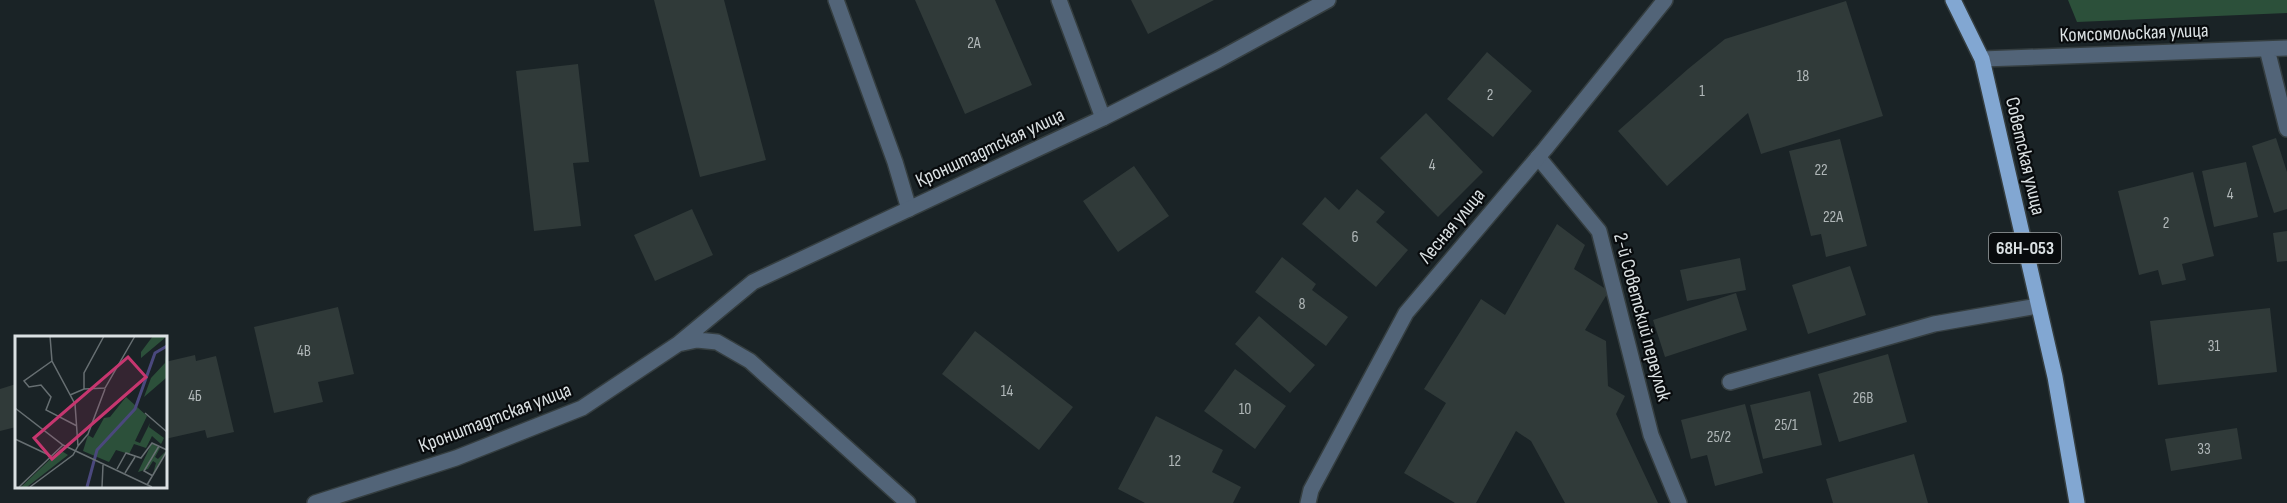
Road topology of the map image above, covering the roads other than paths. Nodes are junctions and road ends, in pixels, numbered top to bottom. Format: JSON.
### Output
{"nodes":[{"id":1,"x":836,"y":0,"type":"edge"},
{"id":2,"x":1059,"y":0,"type":"edge"},
{"id":3,"x":1328,"y":0,"type":"edge"},
{"id":4,"x":1665,"y":0,"type":"edge"},
{"id":5,"x":1953,"y":0,"type":"edge"},
{"id":6,"x":2287,"y":48,"type":"edge"},
{"id":7,"x":2266,"y":49,"type":"junction"},
{"id":8,"x":1982,"y":59,"type":"junction"},
{"id":9,"x":1103,"y":118,"type":"junction"},
{"id":10,"x":2287,"y":129,"type":"edge"},
{"id":11,"x":1538,"y":157,"type":"junction"},
{"id":12,"x":909,"y":209,"type":"junction"},
{"id":13,"x":2038,"y":306,"type":"junction"},
{"id":14,"x":678,"y":345,"type":"junction"},
{"id":15,"x":1730,"y":382,"type":"dead end"},
{"id":16,"x":315,"y":503,"type":"edge"},
{"id":17,"x":908,"y":503,"type":"edge"},
{"id":18,"x":1308,"y":503,"type":"edge"},
{"id":19,"x":1679,"y":503,"type":"edge"},
{"id":20,"x":2077,"y":503,"type":"edge"}],
"edges":[{"from":1,"to":12,"type":"street"},
{"from":2,"to":9,"type":"street"},
{"from":3,"to":9,"type":"street","name":"Кронштадтская улица"},
{"from":4,"to":11,"type":"street","name":"Лесная улица"},
{"from":5,"to":8,"type":"main road","name":"Советская улица","number":"68Н-053"},
{"from":6,"to":7,"type":"street","name":"Комсомольская улица"},
{"from":7,"to":8,"type":"street","name":"Комсомольская улица"},
{"from":7,"to":10,"type":"street"},
{"from":8,"to":13,"type":"main road","name":"Советская улица","number":"68Н-053"},
{"from":9,"to":12,"type":"street","name":"Кронштадтская улица"},
{"from":11,"to":18,"type":"street","name":"Лесная улица"},
{"from":11,"to":19,"type":"street","name":"2-й Советский переулок"},
{"from":12,"to":14,"type":"street","name":"Кронштадтская улица"},
{"from":13,"to":15,"type":"street"},
{"from":13,"to":20,"type":"main road","name":"Советская улица","number":"68Н-053"},
{"from":14,"to":16,"type":"street","name":"Кронштадтская улица"},
{"from":14,"to":17,"type":"street","name":"Кронштадтская улица"}]}
